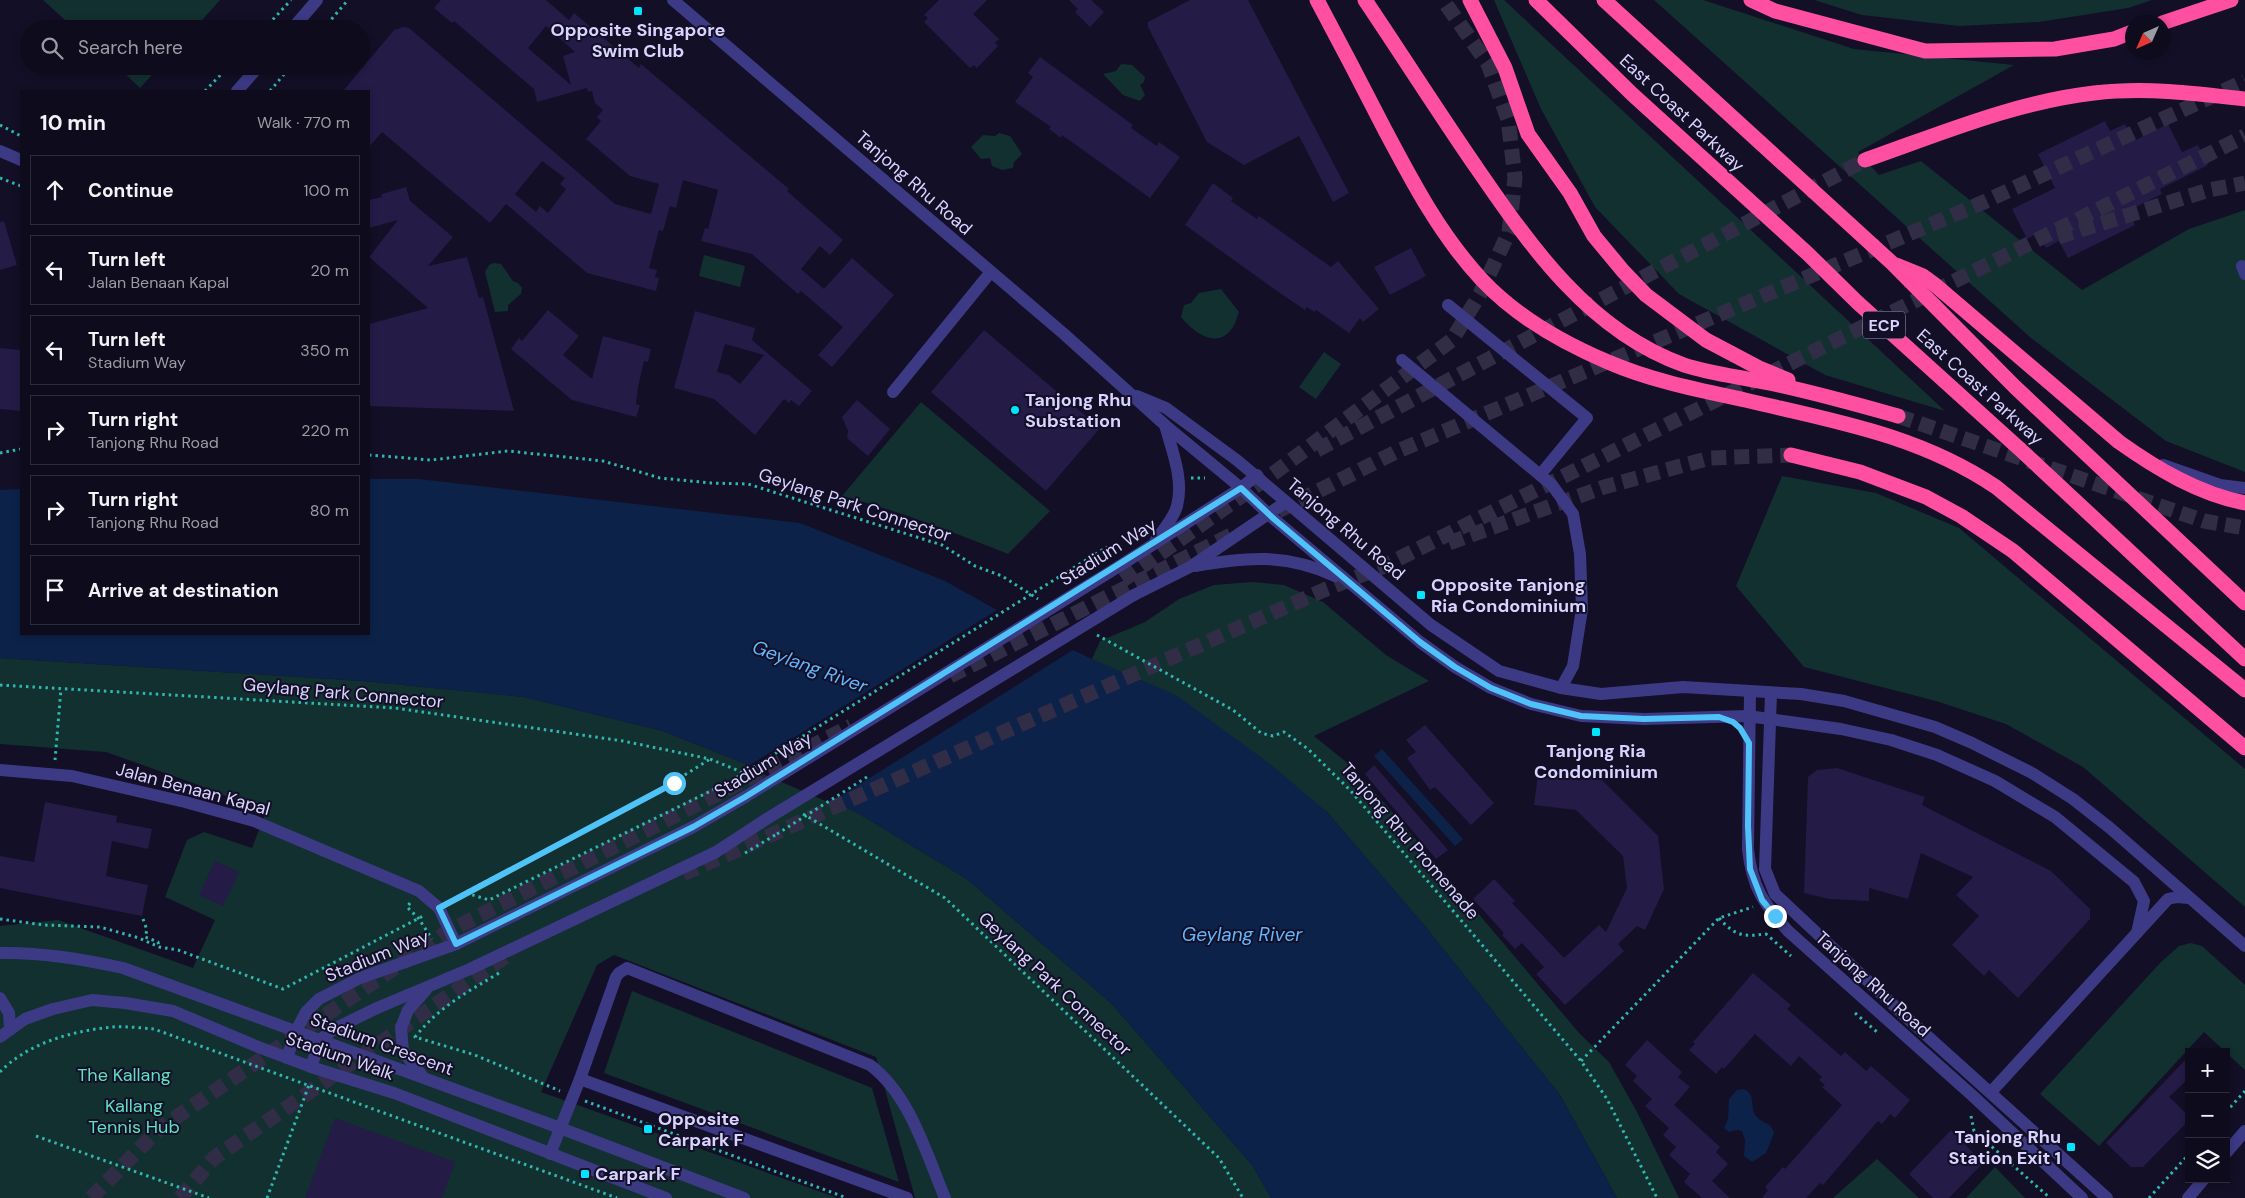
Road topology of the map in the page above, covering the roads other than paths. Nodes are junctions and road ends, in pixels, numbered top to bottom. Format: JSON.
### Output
{"nodes":[{"id":1,"x":317,"y":0,"type":"edge"},
{"id":2,"x":673,"y":0,"type":"edge"},
{"id":3,"x":1317,"y":0,"type":"edge"},
{"id":4,"x":1365,"y":0,"type":"edge"},
{"id":5,"x":1470,"y":0,"type":"edge"},
{"id":6,"x":1536,"y":0,"type":"edge"},
{"id":7,"x":1604,"y":0,"type":"edge"},
{"id":8,"x":1751,"y":0,"type":"edge"},
{"id":9,"x":2230,"y":0,"type":"edge"},
{"id":10,"x":2170,"y":19,"type":"edge"},
{"id":11,"x":300,"y":20,"type":"edge"},
{"id":12,"x":2125,"y":35,"type":"edge"},
{"id":13,"x":251,"y":75,"type":"edge"},
{"id":14,"x":238,"y":90,"type":"edge"},
{"id":15,"x":2245,"y":98,"type":"edge"},
{"id":16,"x":0,"y":152,"type":"edge"},
{"id":17,"x":20,"y":160,"type":"edge"},
{"id":18,"x":1865,"y":160,"type":"tunnel mouth"},
{"id":19,"x":1892,"y":263,"type":"junction"},
{"id":20,"x":990,"y":272,"type":"junction"},
{"id":21,"x":1448,"y":304,"type":"dead end"},
{"id":22,"x":1402,"y":360,"type":"dead end"},
{"id":23,"x":893,"y":392,"type":"dead end"},
{"id":24,"x":1130,"y":394,"type":"junction"},
{"id":25,"x":1821,"y":394,"type":"junction"},
{"id":26,"x":1898,"y":416,"type":"tunnel mouth"},
{"id":27,"x":1165,"y":425,"type":"junction"},
{"id":28,"x":1791,"y":455,"type":"tunnel mouth"},
{"id":29,"x":2140,"y":456,"type":"junction"},
{"id":30,"x":1540,"y":475,"type":"junction"},
{"id":31,"x":1257,"y":476,"type":"junction"},
{"id":32,"x":1241,"y":488,"type":"junction"},
{"id":33,"x":2245,"y":488,"type":"edge"},
{"id":34,"x":1286,"y":502,"type":"junction"},
{"id":35,"x":2245,"y":503,"type":"edge"},
{"id":36,"x":1268,"y":513,"type":"junction"},
{"id":37,"x":1154,"y":544,"type":"junction"},
{"id":38,"x":1190,"y":566,"type":"junction"},
{"id":39,"x":1349,"y":583,"type":"junction"},
{"id":40,"x":2245,"y":603,"type":"edge"},
{"id":41,"x":2245,"y":659,"type":"edge"},
{"id":42,"x":1562,"y":688,"type":"junction"},
{"id":43,"x":2245,"y":690,"type":"edge"},
{"id":44,"x":1750,"y":691,"type":"junction"},
{"id":45,"x":1771,"y":693,"type":"junction"},
{"id":46,"x":1748,"y":716,"type":"junction"},
{"id":47,"x":1719,"y":717,"type":"junction"},
{"id":48,"x":1770,"y":719,"type":"junction"},
{"id":49,"x":1749,"y":743,"type":"junction"},
{"id":50,"x":2245,"y":748,"type":"edge"},
{"id":51,"x":0,"y":770,"type":"edge"},
{"id":52,"x":1750,"y":869,"type":"junction"},
{"id":53,"x":1765,"y":869,"type":"junction"},
{"id":54,"x":2189,"y":898,"type":"junction"},
{"id":55,"x":2136,"y":933,"type":"junction"},
{"id":56,"x":456,"y":944,"type":"junction"},
{"id":57,"x":2245,"y":946,"type":"edge"},
{"id":58,"x":0,"y":953,"type":"edge"},
{"id":59,"x":430,"y":987,"type":"junction"},
{"id":60,"x":0,"y":998,"type":"edge"},
{"id":61,"x":296,"y":1031,"type":"junction"},
{"id":62,"x":5,"y":1033,"type":"edge"},
{"id":63,"x":320,"y":1040,"type":"junction"},
{"id":64,"x":287,"y":1058,"type":"junction"},
{"id":65,"x":311,"y":1067,"type":"junction"},
{"id":66,"x":424,"y":1078,"type":"junction"},
{"id":67,"x":580,"y":1079,"type":"junction"},
{"id":68,"x":1991,"y":1092,"type":"junction"},
{"id":69,"x":1992,"y":1113,"type":"junction"},
{"id":70,"x":560,"y":1128,"type":"junction"},
{"id":71,"x":2245,"y":1131,"type":"edge"},
{"id":72,"x":2230,"y":1148,"type":"edge"},
{"id":73,"x":550,"y":1154,"type":"junction"},
{"id":74,"x":2201,"y":1183,"type":"edge"},
{"id":75,"x":666,"y":1198,"type":"edge"},
{"id":76,"x":744,"y":1198,"type":"edge"},
{"id":77,"x":907,"y":1198,"type":"edge"},
{"id":78,"x":945,"y":1198,"type":"edge"},
{"id":79,"x":2082,"y":1198,"type":"edge"},
{"id":80,"x":2107,"y":1198,"type":"edge"},
{"id":81,"x":2188,"y":1198,"type":"edge"}],
"edges":[{"from":1,"to":11,"type":"street"},
{"from":2,"to":20,"type":"street","name":"Tanjong Rhu Road"},
{"from":3,"to":43,"type":"highway"},
{"from":4,"to":25,"type":"highway"},
{"from":5,"to":25,"type":"highway"},
{"from":6,"to":41,"type":"highway","name":"East Coast Parkway","number":"ECP"},
{"from":7,"to":19,"type":"highway","name":"East Coast Parkway","number":"ECP"},
{"from":8,"to":12,"type":"highway"},
{"from":9,"to":10,"type":"highway"},
{"from":13,"to":14,"type":"street"},
{"from":15,"to":18,"type":"highway"},
{"from":16,"to":17,"type":"street"},
{"from":19,"to":29,"type":"highway"},
{"from":19,"to":40,"type":"highway","name":"East Coast Parkway","number":"ECP"},
{"from":20,"to":23,"type":"street"},
{"from":20,"to":24,"type":"street","name":"Tanjong Rhu Road"},
{"from":21,"to":30,"type":"street"},
{"from":22,"to":30,"type":"street"},
{"from":24,"to":27,"type":"street","name":"Tanjong Rhu Road"},
{"from":24,"to":31,"type":"street","name":"Tanjong Rhu Road"},
{"from":25,"to":26,"type":"highway"},
{"from":27,"to":32,"type":"street","name":"Tanjong Rhu Road"},
{"from":27,"to":37,"type":"street"},
{"from":28,"to":50,"type":"highway"},
{"from":29,"to":33,"type":"street"},
{"from":29,"to":35,"type":"highway"},
{"from":30,"to":42,"type":"street"},
{"from":31,"to":32,"type":"street","name":"Stadium Way"},
{"from":31,"to":34,"type":"street","name":"Tanjong Rhu Road"},
{"from":32,"to":36,"type":"street","name":"Tanjong Rhu Road"},
{"from":32,"to":37,"type":"street","name":"Stadium Way"},
{"from":34,"to":36,"type":"street"},
{"from":34,"to":42,"type":"street","name":"Tanjong Rhu Road"},
{"from":36,"to":38,"type":"street"},
{"from":36,"to":39,"type":"street","name":"Tanjong Rhu Road"},
{"from":37,"to":56,"type":"street","name":"Stadium Way","bridge":true},
{"from":38,"to":39,"type":"street"},
{"from":38,"to":59,"type":"street","bridge":true},
{"from":39,"to":47,"type":"street","name":"Tanjong Rhu Road"},
{"from":42,"to":44,"type":"street","name":"Tanjong Rhu Road"},
{"from":44,"to":45,"type":"street","name":"Tanjong Rhu Road"},
{"from":44,"to":46,"type":"street","name":"Tanjong Rhu Road"},
{"from":45,"to":48,"type":"street","name":"Tanjong Rhu Road"},
{"from":45,"to":54,"type":"street","name":"Tanjong Rhu Road"},
{"from":46,"to":47,"type":"street","name":"Tanjong Rhu Road"},
{"from":46,"to":48,"type":"street","name":"Tanjong Rhu Road"},
{"from":46,"to":49,"type":"street","name":"Tanjong Rhu Road"},
{"from":47,"to":49,"type":"street"},
{"from":48,"to":53,"type":"street","name":"Tanjong Rhu Road"},
{"from":48,"to":55,"type":"street","name":"Tanjong Rhu Road"},
{"from":49,"to":52,"type":"street","name":"Tanjong Rhu Road"},
{"from":51,"to":56,"type":"street","name":"Jalan Benaan Kapal"},
{"from":52,"to":53,"type":"street"},
{"from":52,"to":69,"type":"street","name":"Tanjong Rhu Road"},
{"from":53,"to":68,"type":"street","name":"Tanjong Rhu Road"},
{"from":54,"to":55,"type":"street"},
{"from":54,"to":57,"type":"street","name":"Tanjong Rhu Road"},
{"from":55,"to":68,"type":"street"},
{"from":56,"to":61,"type":"street","name":"Stadium Way"},
{"from":58,"to":61,"type":"street","name":"Stadium Crescent"},
{"from":59,"to":63,"type":"street"},
{"from":59,"to":66,"type":"street"},
{"from":60,"to":62,"type":"street"},
{"from":61,"to":63,"type":"street","name":"Stadium Crescent"},
{"from":61,"to":64,"type":"street","name":"Stadium Way"},
{"from":62,"to":64,"type":"street","name":"Stadium Walk"},
{"from":63,"to":65,"type":"street"},
{"from":63,"to":66,"type":"street","name":"Stadium Crescent"},
{"from":64,"to":65,"type":"street","name":"Stadium Walk"},
{"from":65,"to":73,"type":"street","name":"Stadium Walk"},
{"from":66,"to":70,"type":"street","name":"Stadium Crescent"},
{"from":67,"to":70,"type":"street"},
{"from":67,"to":77,"type":"street"},
{"from":67,"to":78,"type":"street"},
{"from":68,"to":69,"type":"street"},
{"from":68,"to":80,"type":"street","name":"Tanjong Rhu Road"},
{"from":69,"to":79,"type":"street","name":"Tanjong Rhu Road"},
{"from":70,"to":73,"type":"street"},
{"from":70,"to":76,"type":"street","name":"Stadium Crescent"},
{"from":71,"to":72,"type":"street"},
{"from":73,"to":75,"type":"street","name":"Stadium Walk"},
{"from":74,"to":81,"type":"street"}]}
